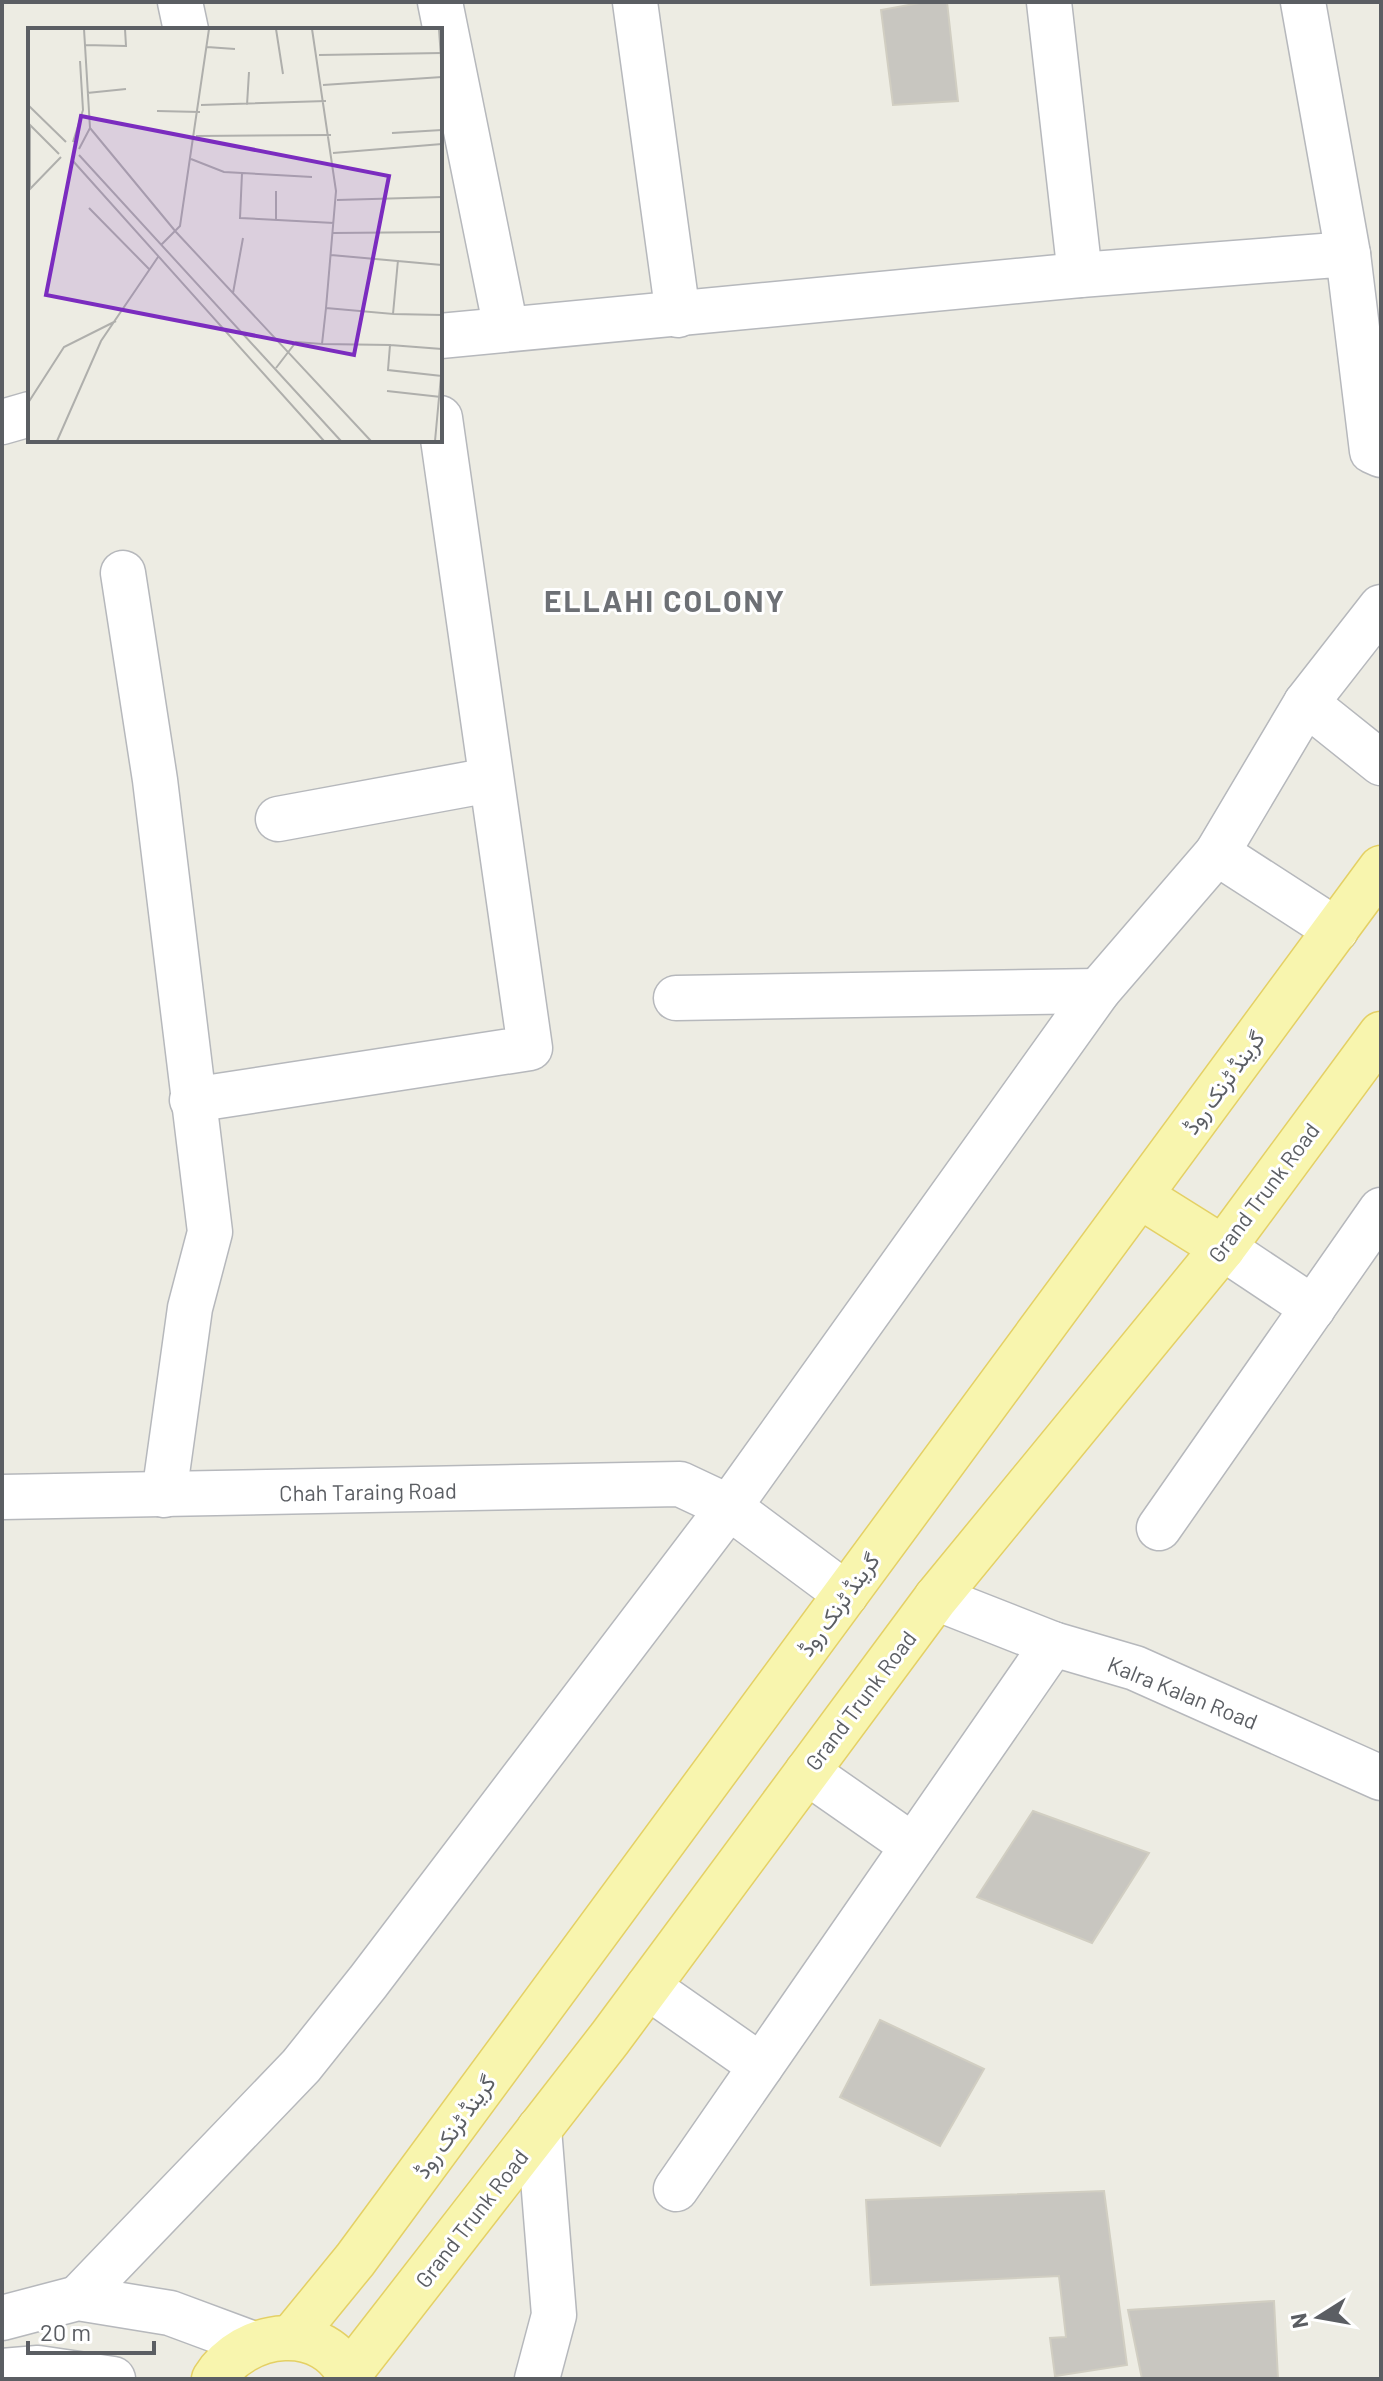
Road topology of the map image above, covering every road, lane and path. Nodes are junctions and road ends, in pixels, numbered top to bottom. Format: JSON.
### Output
{"nodes":[{"id":1,"x":180,"y":2,"type":"edge"},
{"id":2,"x":440,"y":2,"type":"edge"},
{"id":3,"x":635,"y":2,"type":"edge"},
{"id":4,"x":1049,"y":2,"type":"edge"},
{"id":5,"x":1303,"y":2,"type":"edge"},
{"id":6,"x":186,"y":28,"type":"edge"},
{"id":7,"x":1348,"y":254,"type":"junction"},
{"id":8,"x":1080,"y":275,"type":"junction"},
{"id":9,"x":678,"y":315,"type":"junction"},
{"id":10,"x":506,"y":329,"type":"junction"},
{"id":11,"x":442,"y":336,"type":"edge"},
{"id":12,"x":28,"y":415,"type":"edge"},
{"id":13,"x":2,"y":422,"type":"edge"},
{"id":14,"x":442,"y":432,"type":"edge"},
{"id":15,"x":1381,"y":455,"type":"edge"},
{"id":16,"x":123,"y":573,"type":"dead end"},
{"id":17,"x":1381,"y":607,"type":"edge"},
{"id":18,"x":1306,"y":703,"type":"junction"},
{"id":19,"x":1381,"y":763,"type":"edge"},
{"id":20,"x":490,"y":780,"type":"junction"},
{"id":21,"x":278,"y":819,"type":"dead end"},
{"id":22,"x":1217,"y":853,"type":"junction"},
{"id":23,"x":1381,"y":868,"type":"edge"},
{"id":24,"x":1336,"y":930,"type":"junction"},
{"id":25,"x":1098,"y":991,"type":"junction"},
{"id":26,"x":676,"y":998,"type":"dead end"},
{"id":27,"x":1381,"y":1034,"type":"edge"},
{"id":28,"x":192,"y":1100,"type":"junction"},
{"id":29,"x":1140,"y":1196,"type":"junction"},
{"id":30,"x":1381,"y":1210,"type":"edge"},
{"id":31,"x":1223,"y":1248,"type":"junction"},
{"id":32,"x":1313,"y":1308,"type":"junction"},
{"id":33,"x":164,"y":1495,"type":"junction"},
{"id":34,"x":2,"y":1497,"type":"edge"},
{"id":35,"x":729,"y":1507,"type":"junction"},
{"id":36,"x":1159,"y":1528,"type":"dead end"},
{"id":37,"x":846,"y":1594,"type":"junction"},
{"id":38,"x":936,"y":1598,"type":"junction"},
{"id":39,"x":1053,"y":1644,"type":"junction"},
{"id":40,"x":807,"y":1772,"type":"junction"},
{"id":41,"x":1381,"y":1778,"type":"edge"},
{"id":42,"x":913,"y":1846,"type":"junction"},
{"id":43,"x":648,"y":1987,"type":"junction"},
{"id":44,"x":761,"y":2066,"type":"junction"},
{"id":45,"x":539,"y":2129,"type":"junction"},
{"id":46,"x":676,"y":2189,"type":"dead end"},
{"id":47,"x":78,"y":2298,"type":"junction"},
{"id":48,"x":2,"y":2318,"type":"edge"},
{"id":49,"x":272,"y":2340,"type":"junction"},
{"id":50,"x":2,"y":2371,"type":"edge"},
{"id":51,"x":350,"y":2376,"type":"edge"},
{"id":52,"x":113,"y":2379,"type":"edge"},
{"id":53,"x":214,"y":2379,"type":"edge"},
{"id":54,"x":537,"y":2379,"type":"edge"}],
"edges":[{"from":1,"to":6,"type":"street"},
{"from":2,"to":10,"type":"street"},
{"from":3,"to":9,"type":"street"},
{"from":4,"to":8,"type":"street"},
{"from":5,"to":7,"type":"street"},
{"from":7,"to":8,"type":"street"},
{"from":7,"to":15,"type":"street"},
{"from":8,"to":9,"type":"street"},
{"from":9,"to":10,"type":"street"},
{"from":10,"to":11,"type":"street"},
{"from":12,"to":13,"type":"street"},
{"from":14,"to":20,"type":"street"},
{"from":16,"to":28,"type":"street"},
{"from":17,"to":18,"type":"street"},
{"from":18,"to":19,"type":"street"},
{"from":18,"to":22,"type":"street"},
{"from":20,"to":21,"type":"street"},
{"from":20,"to":28,"type":"street"},
{"from":22,"to":24,"type":"street"},
{"from":22,"to":25,"type":"street"},
{"from":23,"to":24,"type":"main road","name":"گرینڈ ٹرنک روڈ"},
{"from":24,"to":29,"type":"main road","name":"گرینڈ ٹرنک روڈ"},
{"from":25,"to":26,"type":"street"},
{"from":25,"to":35,"type":"street"},
{"from":27,"to":31,"type":"main road","name":"Grand Trunk Road"},
{"from":28,"to":33,"type":"street"},
{"from":29,"to":31,"type":"main road"},
{"from":29,"to":37,"type":"main road","name":"گرینڈ ٹرنک روڈ"},
{"from":30,"to":32,"type":"street"},
{"from":31,"to":32,"type":"street"},
{"from":31,"to":38,"type":"main road","name":"Grand Trunk Road"},
{"from":32,"to":36,"type":"street"},
{"from":33,"to":34,"type":"street","name":"Chah Taraing Road"},
{"from":33,"to":35,"type":"street","name":"Chah Taraing Road"},
{"from":35,"to":37,"type":"street","name":"Chah Taraing Road"},
{"from":35,"to":47,"type":"street"},
{"from":37,"to":49,"type":"main road","name":"گرینڈ ٹرنک روڈ"},
{"from":38,"to":39,"type":"street","name":"Kalra Kalan Road"},
{"from":38,"to":40,"type":"main road","name":"Grand Trunk Road"},
{"from":39,"to":41,"type":"street","name":"Kalra Kalan Road"},
{"from":39,"to":42,"type":"street"},
{"from":40,"to":42,"type":"street"},
{"from":40,"to":43,"type":"main road","name":"Grand Trunk Road"},
{"from":42,"to":44,"type":"street"},
{"from":43,"to":44,"type":"street"},
{"from":43,"to":45,"type":"main road","name":"Grand Trunk Road"},
{"from":44,"to":46,"type":"street"},
{"from":45,"to":51,"type":"main road","name":"Grand Trunk Road"},
{"from":45,"to":54,"type":"street"},
{"from":47,"to":48,"type":"street"},
{"from":47,"to":49,"type":"street"},
{"from":49,"to":51,"type":"main road"},
{"from":49,"to":53,"type":"main road","name":"گرینڈ ٹرنک روڈ"},
{"from":50,"to":52,"type":"street"}]}
